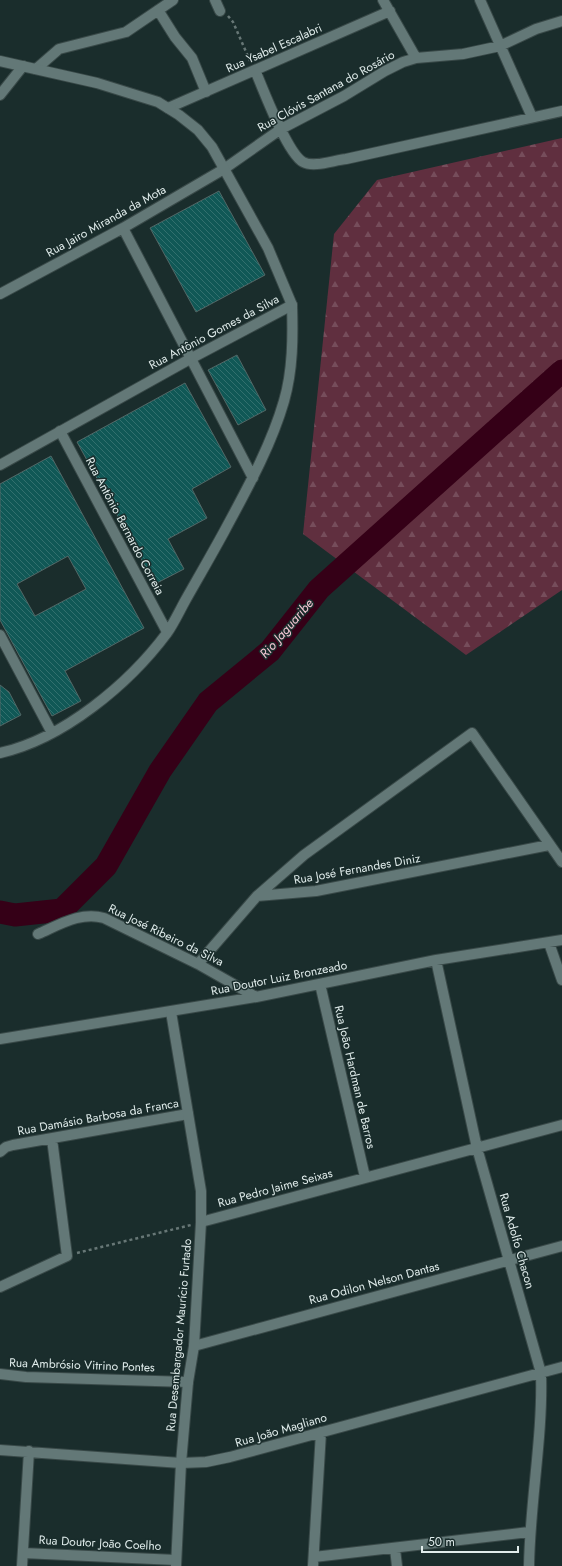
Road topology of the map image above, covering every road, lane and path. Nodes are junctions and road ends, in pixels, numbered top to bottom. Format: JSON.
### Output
{"nodes":[{"id":1,"x":173,"y":0,"type":"edge"},
{"id":2,"x":215,"y":0,"type":"edge"},
{"id":3,"x":383,"y":0,"type":"edge"},
{"id":4,"x":480,"y":0,"type":"edge"},
{"id":5,"x":158,"y":10,"type":"junction"},
{"id":6,"x":220,"y":11,"type":"joint"},
{"id":7,"x":390,"y":11,"type":"junction"},
{"id":8,"x":562,"y":21,"type":"edge"},
{"id":9,"x":500,"y":46,"type":"junction"},
{"id":10,"x":416,"y":58,"type":"junction"},
{"id":11,"x":0,"y":61,"type":"edge"},
{"id":12,"x":23,"y":66,"type":"junction"},
{"id":13,"x":36,"y":69,"type":"junction"},
{"id":14,"x":254,"y":70,"type":"junction"},
{"id":15,"x":206,"y":92,"type":"junction"},
{"id":16,"x":0,"y":95,"type":"edge"},
{"id":17,"x":168,"y":108,"type":"junction"},
{"id":18,"x":562,"y":111,"type":"edge"},
{"id":19,"x":532,"y":117,"type":"junction"},
{"id":20,"x":281,"y":129,"type":"junction"},
{"id":21,"x":224,"y":169,"type":"junction"},
{"id":22,"x":123,"y":228,"type":"junction"},
{"id":23,"x":0,"y":294,"type":"edge"},
{"id":24,"x":292,"y":305,"type":"junction"},
{"id":25,"x":190,"y":359,"type":"junction"},
{"id":26,"x":60,"y":431,"type":"junction"},
{"id":27,"x":0,"y":465,"type":"edge"},
{"id":28,"x":253,"y":478,"type":"junction"},
{"id":29,"x":167,"y":632,"type":"junction"},
{"id":30,"x":0,"y":636,"type":"edge"},
{"id":31,"x":52,"y":733,"type":"junction"},
{"id":32,"x":0,"y":753,"type":"edge"},
{"id":33,"x":550,"y":845,"type":"junction"},
{"id":34,"x":562,"y":862,"type":"edge"},
{"id":35,"x":257,"y":896,"type":"junction"},
{"id":36,"x":38,"y":934,"type":"dead end"},
{"id":37,"x":562,"y":940,"type":"edge"},
{"id":38,"x":549,"y":942,"type":"junction"},
{"id":39,"x":436,"y":960,"type":"junction"},
{"id":40,"x":198,"y":964,"type":"junction"},
{"id":41,"x":562,"y":980,"type":"edge"},
{"id":42,"x":320,"y":984,"type":"junction"},
{"id":43,"x":256,"y":997,"type":"junction"},
{"id":44,"x":171,"y":1012,"type":"junction"},
{"id":45,"x":0,"y":1039,"type":"edge"},
{"id":46,"x":188,"y":1114,"type":"junction"},
{"id":47,"x":562,"y":1125,"type":"edge"},
{"id":48,"x":52,"y":1139,"type":"junction"},
{"id":49,"x":477,"y":1148,"type":"junction"},
{"id":50,"x":0,"y":1152,"type":"edge"},
{"id":51,"x":365,"y":1177,"type":"junction"},
{"id":52,"x":201,"y":1222,"type":"junction"},
{"id":53,"x":562,"y":1246,"type":"edge"},
{"id":54,"x":67,"y":1256,"type":"junction"},
{"id":55,"x":509,"y":1261,"type":"junction"},
{"id":56,"x":0,"y":1288,"type":"edge"},
{"id":57,"x":194,"y":1346,"type":"junction"},
{"id":58,"x":562,"y":1367,"type":"edge"},
{"id":59,"x":541,"y":1373,"type":"junction"},
{"id":60,"x":0,"y":1374,"type":"edge"},
{"id":61,"x":188,"y":1382,"type":"junction"},
{"id":62,"x":320,"y":1432,"type":"junction"},
{"id":63,"x":0,"y":1450,"type":"edge"},
{"id":64,"x":29,"y":1451,"type":"junction"},
{"id":65,"x":181,"y":1463,"type":"junction"},
{"id":66,"x":530,"y":1532,"type":"junction"},
{"id":67,"x":395,"y":1548,"type":"junction"},
{"id":68,"x":23,"y":1553,"type":"junction"},
{"id":69,"x":313,"y":1561,"type":"edge"},
{"id":70,"x":176,"y":1563,"type":"edge"},
{"id":71,"x":22,"y":1566,"type":"edge"},
{"id":72,"x":397,"y":1566,"type":"edge"},
{"id":73,"x":529,"y":1566,"type":"edge"}],
"edges":[{"from":1,"to":5,"type":"street"},
{"from":2,"to":6,"type":"street"},
{"from":3,"to":7,"type":"street"},
{"from":4,"to":9,"type":"street"},
{"from":5,"to":13,"type":"street"},
{"from":5,"to":15,"type":"street"},
{"from":6,"to":14,"type":"path"},
{"from":7,"to":10,"type":"street"},
{"from":7,"to":14,"type":"street","name":"Rua Ysabel Escalabri"},
{"from":8,"to":9,"type":"street","name":"Rua Clóvis Santana do Rosário"},
{"from":9,"to":10,"type":"street","name":"Rua Clóvis Santana do Rosário"},
{"from":9,"to":19,"type":"street"},
{"from":10,"to":20,"type":"street","name":"Rua Clóvis Santana do Rosário"},
{"from":11,"to":12,"type":"street","name":"Rua Antônio Gomes da Silva"},
{"from":12,"to":13,"type":"street","name":"Rua Antônio Gomes da Silva"},
{"from":12,"to":16,"type":"street"},
{"from":13,"to":17,"type":"street","name":"Rua Antônio Gomes da Silva"},
{"from":14,"to":15,"type":"street","name":"Rua Ysabel Escalabri"},
{"from":14,"to":20,"type":"street"},
{"from":15,"to":17,"type":"street","name":"Rua Ysabel Escalabri"},
{"from":17,"to":21,"type":"street","name":"Rua Antônio Gomes da Silva"},
{"from":18,"to":19,"type":"street"},
{"from":19,"to":20,"type":"street"},
{"from":20,"to":21,"type":"street","name":"Rua Clóvis Santana do Rosário"},
{"from":21,"to":22,"type":"street","name":"Rua Jairo Miranda da Mota"},
{"from":21,"to":24,"type":"street","name":"Rua Antônio Gomes da Silva"},
{"from":22,"to":23,"type":"street","name":"Rua Jairo Miranda da Mota"},
{"from":22,"to":25,"type":"street"},
{"from":24,"to":25,"type":"street","name":"Rua Antônio Gomes da Silva"},
{"from":24,"to":28,"type":"street"},
{"from":25,"to":26,"type":"street","name":"Rua Antônio Gomes da Silva"},
{"from":25,"to":28,"type":"street"},
{"from":26,"to":27,"type":"street","name":"Rua Antônio Gomes da Silva"},
{"from":26,"to":29,"type":"street","name":"Rua Antônio Bernardo Correia"},
{"from":28,"to":29,"type":"street"},
{"from":29,"to":31,"type":"street"},
{"from":30,"to":31,"type":"street"},
{"from":31,"to":32,"type":"street"},
{"from":33,"to":34,"type":"street"},
{"from":33,"to":35,"type":"street","name":"Rua José Fernandes Diniz"},
{"from":33,"to":35,"type":"street"},
{"from":35,"to":40,"type":"street"},
{"from":36,"to":40,"type":"street","name":"Rua José Ribeiro da Silva"},
{"from":37,"to":38,"type":"street","name":"Rua Doutor Luiz Bronzeado"},
{"from":38,"to":39,"type":"street","name":"Rua Doutor Luiz Bronzeado"},
{"from":38,"to":41,"type":"street"},
{"from":39,"to":42,"type":"street","name":"Rua Doutor Luiz Bronzeado"},
{"from":39,"to":49,"type":"street","name":"Rua Adolfo Chacon"},
{"from":40,"to":43,"type":"street","name":"Rua José Ribeiro da Silva"},
{"from":42,"to":43,"type":"street","name":"Rua Doutor Luiz Bronzeado"},
{"from":42,"to":51,"type":"street","name":"Rua João Hardman de Barros"},
{"from":43,"to":44,"type":"street","name":"Rua Doutor Luiz Bronzeado"},
{"from":44,"to":45,"type":"street","name":"Rua Doutor Luiz Bronzeado"},
{"from":44,"to":46,"type":"street","name":"Rua Desembargador Maurício Furtado"},
{"from":46,"to":48,"type":"street","name":"Rua Damásio Barbosa da Franca"},
{"from":46,"to":52,"type":"street","name":"Rua Desembargador Maurício Furtado"},
{"from":47,"to":49,"type":"street","name":"Rua Pedro Jaime Seixas"},
{"from":48,"to":50,"type":"street","name":"Rua Damásio Barbosa da Franca"},
{"from":48,"to":54,"type":"street"},
{"from":49,"to":51,"type":"street","name":"Rua Pedro Jaime Seixas"},
{"from":49,"to":55,"type":"street","name":"Rua Adolfo Chacon"},
{"from":51,"to":52,"type":"street","name":"Rua Pedro Jaime Seixas"},
{"from":52,"to":54,"type":"path"},
{"from":52,"to":57,"type":"street","name":"Rua Desembargador Maurício Furtado"},
{"from":53,"to":55,"type":"street","name":"Rua Odilon Nelson Dantas"},
{"from":54,"to":56,"type":"street"},
{"from":55,"to":57,"type":"street","name":"Rua Odilon Nelson Dantas"},
{"from":55,"to":59,"type":"street","name":"Rua Adolfo Chacon"},
{"from":57,"to":61,"type":"street","name":"Rua Desembargador Maurício Furtado"},
{"from":58,"to":59,"type":"street","name":"Rua João Magliano"},
{"from":59,"to":62,"type":"street","name":"Rua João Magliano"},
{"from":59,"to":66,"type":"street","name":"Rua Adolfo Chacon"},
{"from":60,"to":61,"type":"street","name":"Rua Ambrósio Vitrino Pontes"},
{"from":61,"to":65,"type":"street","name":"Rua Desembargador Maurício Furtado"},
{"from":62,"to":65,"type":"street","name":"Rua João Magliano"},
{"from":62,"to":69,"type":"street"},
{"from":63,"to":64,"type":"street","name":"Rua João Magliano"},
{"from":64,"to":65,"type":"street","name":"Rua João Magliano"},
{"from":64,"to":68,"type":"street"},
{"from":65,"to":70,"type":"street","name":"Rua Desembargador Maurício Furtado"},
{"from":66,"to":67,"type":"street"},
{"from":66,"to":73,"type":"street","name":"Rua Adolfo Chacon"},
{"from":67,"to":69,"type":"street"},
{"from":67,"to":72,"type":"street"},
{"from":68,"to":70,"type":"street","name":"Rua Doutor João Coelho"},
{"from":68,"to":71,"type":"street"}]}
